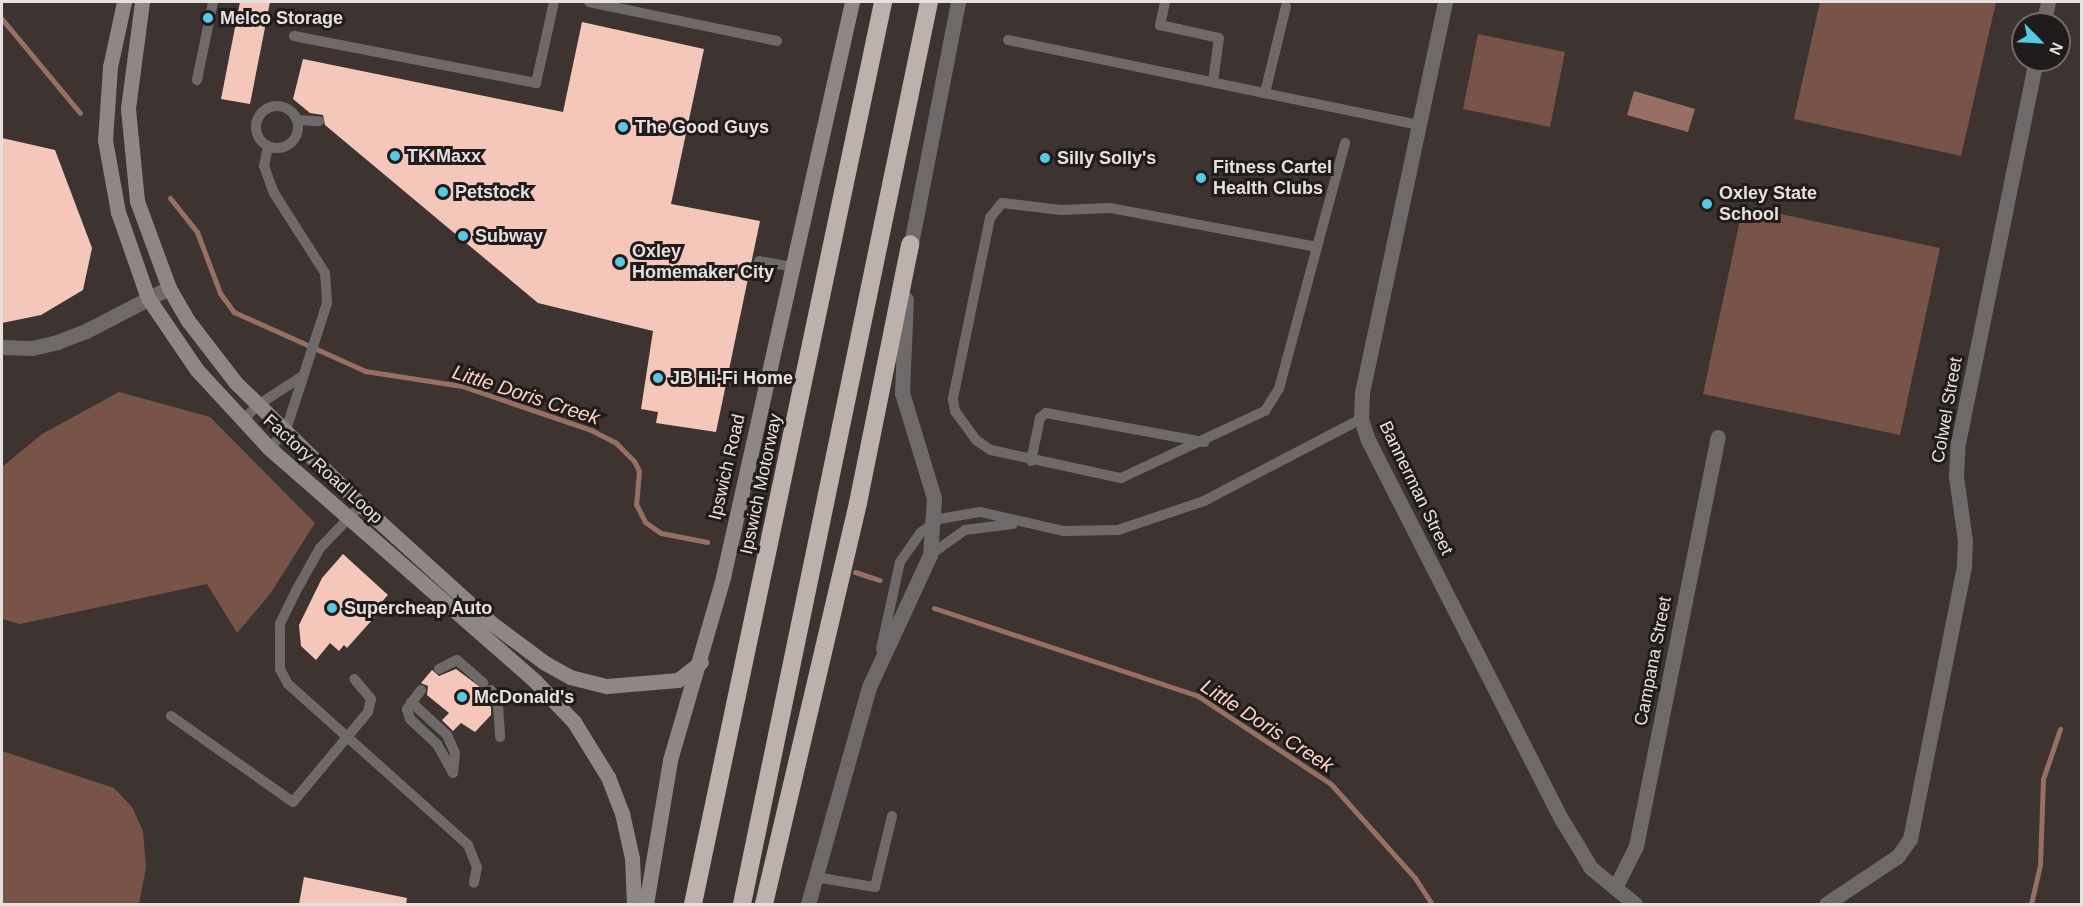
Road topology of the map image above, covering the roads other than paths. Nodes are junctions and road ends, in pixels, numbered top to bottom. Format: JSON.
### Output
{"nodes":[{"id":1,"x":124,"y":2,"type":"edge"},
{"id":2,"x":142,"y":2,"type":"edge"},
{"id":3,"x":213,"y":2,"type":"edge"},
{"id":4,"x":554,"y":2,"type":"edge"},
{"id":5,"x":589,"y":2,"type":"edge"},
{"id":6,"x":852,"y":2,"type":"edge"},
{"id":7,"x":883,"y":2,"type":"edge"},
{"id":8,"x":929,"y":2,"type":"edge"},
{"id":9,"x":958,"y":2,"type":"edge"},
{"id":10,"x":1165,"y":2,"type":"edge"},
{"id":11,"x":1445,"y":2,"type":"edge"},
{"id":12,"x":1286,"y":6,"type":"dead end"},
{"id":13,"x":294,"y":36,"type":"dead end"},
{"id":14,"x":1008,"y":40,"type":"dead end"},
{"id":15,"x":777,"y":41,"type":"dead end"},
{"id":16,"x":2034,"y":72,"type":"edge"},
{"id":17,"x":197,"y":80,"type":"dead end"},
{"id":18,"x":1213,"y":82,"type":"junction"},
{"id":19,"x":1265,"y":93,"type":"junction"},
{"id":20,"x":297,"y":120,"type":"junction"},
{"id":21,"x":319,"y":121,"type":"dead end"},
{"id":22,"x":1418,"y":124,"type":"junction"},
{"id":23,"x":1345,"y":143,"type":"dead end"},
{"id":24,"x":268,"y":146,"type":"junction"},
{"id":25,"x":910,"y":244,"type":"junction"},
{"id":26,"x":1317,"y":247,"type":"junction"},
{"id":27,"x":759,"y":261,"type":"dead end"},
{"id":28,"x":792,"y":267,"type":"junction"},
{"id":29,"x":169,"y":288,"type":"junction"},
{"id":30,"x":148,"y":298,"type":"junction"},
{"id":31,"x":2,"y":347,"type":"edge"},
{"id":32,"x":301,"y":377,"type":"junction"},
{"id":33,"x":258,"y":405,"type":"junction"},
{"id":34,"x":1361,"y":419,"type":"junction"},
{"id":35,"x":242,"y":421,"type":"junction"},
{"id":36,"x":285,"y":432,"type":"junction"},
{"id":37,"x":1718,"y":437,"type":"dead end"},
{"id":38,"x":1204,"y":442,"type":"junction"},
{"id":39,"x":269,"y":448,"type":"junction"},
{"id":40,"x":1031,"y":460,"type":"junction"},
{"id":41,"x":361,"y":505,"type":"junction"},
{"id":42,"x":347,"y":519,"type":"junction"},
{"id":43,"x":935,"y":522,"type":"junction"},
{"id":44,"x":1019,"y":524,"type":"junction"},
{"id":45,"x":930,"y":555,"type":"junction"},
{"id":46,"x":701,"y":662,"type":"junction"},
{"id":47,"x":877,"y":667,"type":"junction"},
{"id":48,"x":440,"y":669,"type":"dead end"},
{"id":49,"x":354,"y":680,"type":"dead end"},
{"id":50,"x":422,"y":690,"type":"dead end"},
{"id":51,"x":171,"y":716,"type":"dead end"},
{"id":52,"x":348,"y":736,"type":"junction"},
{"id":53,"x":500,"y":737,"type":"dead end"},
{"id":54,"x":453,"y":773,"type":"dead end"},
{"id":55,"x":892,"y":816,"type":"dead end"},
{"id":56,"x":815,"y":877,"type":"junction"},
{"id":57,"x":474,"y":883,"type":"dead end"},
{"id":58,"x":1615,"y":888,"type":"junction"},
{"id":59,"x":634,"y":904,"type":"edge"},
{"id":60,"x":646,"y":904,"type":"edge"},
{"id":61,"x":693,"y":904,"type":"edge"},
{"id":62,"x":742,"y":904,"type":"edge"},
{"id":63,"x":764,"y":904,"type":"edge"},
{"id":64,"x":808,"y":904,"type":"edge"},
{"id":65,"x":1635,"y":904,"type":"edge"},
{"id":66,"x":1826,"y":904,"type":"edge"}],
"edges":[{"from":1,"to":30,"type":"main road","name":"Factory Road Loop"},
{"from":2,"to":29,"type":"main road","name":"Factory Road Loop"},
{"from":3,"to":17,"type":"lane"},
{"from":4,"to":13,"type":"lane"},
{"from":5,"to":15,"type":"lane"},
{"from":6,"to":28,"type":"main road","name":"Ipswich Road"},
{"from":7,"to":61,"type":"highway","name":"Ipswich Motorway"},
{"from":8,"to":62,"type":"highway"},
{"from":9,"to":25,"type":"street"},
{"from":10,"to":18,"type":"lane"},
{"from":11,"to":22,"type":"street","name":"Bannerman Street"},
{"from":12,"to":19,"type":"lane"},
{"from":14,"to":18,"type":"lane"},
{"from":16,"to":66,"type":"street","name":"Colwel Street"},
{"from":18,"to":19,"type":"lane"},
{"from":19,"to":22,"type":"lane"},
{"from":20,"to":21,"type":"lane"},
{"from":20,"to":24,"type":"lane"},
{"from":20,"to":24,"type":"lane"},
{"from":22,"to":34,"type":"street","name":"Bannerman Street"},
{"from":23,"to":26,"type":"lane"},
{"from":24,"to":32,"type":"lane"},
{"from":25,"to":43,"type":"street"},
{"from":25,"to":63,"type":"highway"},
{"from":26,"to":38,"type":"lane"},
{"from":26,"to":40,"type":"lane"},
{"from":27,"to":28,"type":"lane"},
{"from":28,"to":46,"type":"main road","name":"Ipswich Road"},
{"from":29,"to":30,"type":"street"},
{"from":29,"to":33,"type":"main road","name":"Factory Road Loop"},
{"from":30,"to":31,"type":"street"},
{"from":30,"to":35,"type":"main road","name":"Factory Road Loop"},
{"from":32,"to":33,"type":"lane"},
{"from":32,"to":36,"type":"lane"},
{"from":33,"to":35,"type":"lane"},
{"from":33,"to":36,"type":"main road","name":"Factory Road Loop"},
{"from":34,"to":44,"type":"lane"},
{"from":34,"to":58,"type":"street","name":"Bannerman Street"},
{"from":35,"to":39,"type":"main road","name":"Factory Road Loop"},
{"from":36,"to":39,"type":"lane"},
{"from":36,"to":41,"type":"main road","name":"Factory Road Loop"},
{"from":37,"to":58,"type":"street","name":"Campana Street"},
{"from":38,"to":40,"type":"lane"},
{"from":38,"to":40,"type":"lane"},
{"from":39,"to":42,"type":"main road","name":"Factory Road Loop"},
{"from":41,"to":42,"type":"lane"},
{"from":41,"to":46,"type":"main road","name":"Factory Road Loop"},
{"from":42,"to":52,"type":"lane"},
{"from":42,"to":59,"type":"main road","name":"Factory Road Loop"},
{"from":43,"to":44,"type":"lane"},
{"from":43,"to":45,"type":"street"},
{"from":43,"to":47,"type":"lane"},
{"from":44,"to":45,"type":"lane"},
{"from":45,"to":47,"type":"street"},
{"from":46,"to":60,"type":"main road","name":"Ipswich Road"},
{"from":47,"to":56,"type":"street"},
{"from":48,"to":53,"type":"lane"},
{"from":49,"to":52,"type":"lane"},
{"from":50,"to":54,"type":"lane"},
{"from":51,"to":52,"type":"lane"},
{"from":52,"to":57,"type":"lane"},
{"from":55,"to":56,"type":"lane"},
{"from":56,"to":64,"type":"street"},
{"from":58,"to":65,"type":"street","name":"Bannerman Street"}]}
